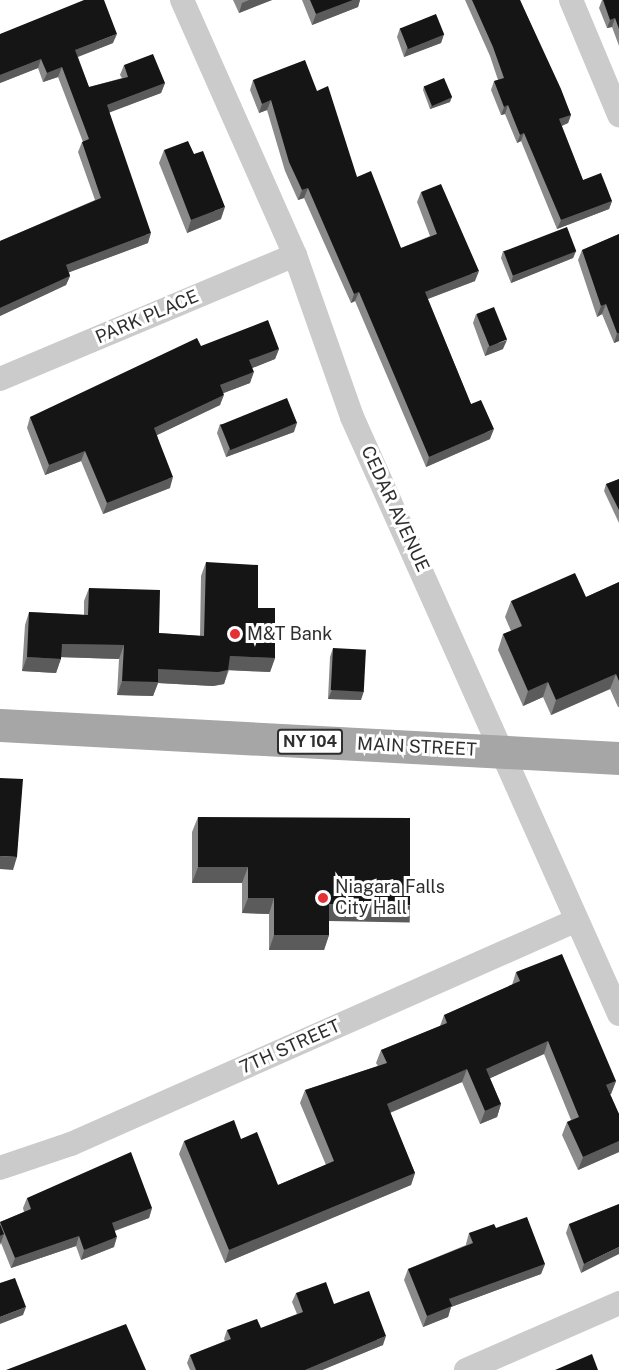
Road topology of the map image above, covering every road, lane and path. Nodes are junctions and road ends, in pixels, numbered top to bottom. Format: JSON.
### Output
{"nodes":[{"id":1,"x":182,"y":0,"type":"edge"},
{"id":2,"x":571,"y":0,"type":"edge"},
{"id":3,"x":619,"y":115,"type":"edge"},
{"id":4,"x":295,"y":255,"type":"junction"},
{"id":5,"x":0,"y":379,"type":"edge"},
{"id":6,"x":0,"y":725,"type":"edge"},
{"id":7,"x":501,"y":751,"type":"junction"},
{"id":8,"x":619,"y":758,"type":"edge"},
{"id":9,"x":577,"y":920,"type":"junction"},
{"id":10,"x":619,"y":1014,"type":"edge"},
{"id":11,"x":0,"y":1168,"type":"edge"},
{"id":12,"x":619,"y":1303,"type":"edge"},
{"id":13,"x":466,"y":1370,"type":"edge"}],
"edges":[{"from":1,"to":4,"type":"street","name":"CEDAR AVENUE"},
{"from":2,"to":3,"type":"street"},
{"from":4,"to":5,"type":"street","name":"PARK PLACE"},
{"from":4,"to":7,"type":"street","name":"CEDAR AVENUE"},
{"from":6,"to":7,"type":"main road","name":"MAIN STREET","number":"NY 104"},
{"from":7,"to":8,"type":"main road","name":"MAIN STREET","number":"NY 104"},
{"from":7,"to":9,"type":"street","name":"CEDAR AVENUE"},
{"from":9,"to":10,"type":"street","name":"CEDAR AVENUE"},
{"from":9,"to":11,"type":"street","name":"7TH STREET"},
{"from":12,"to":13,"type":"street"}]}
